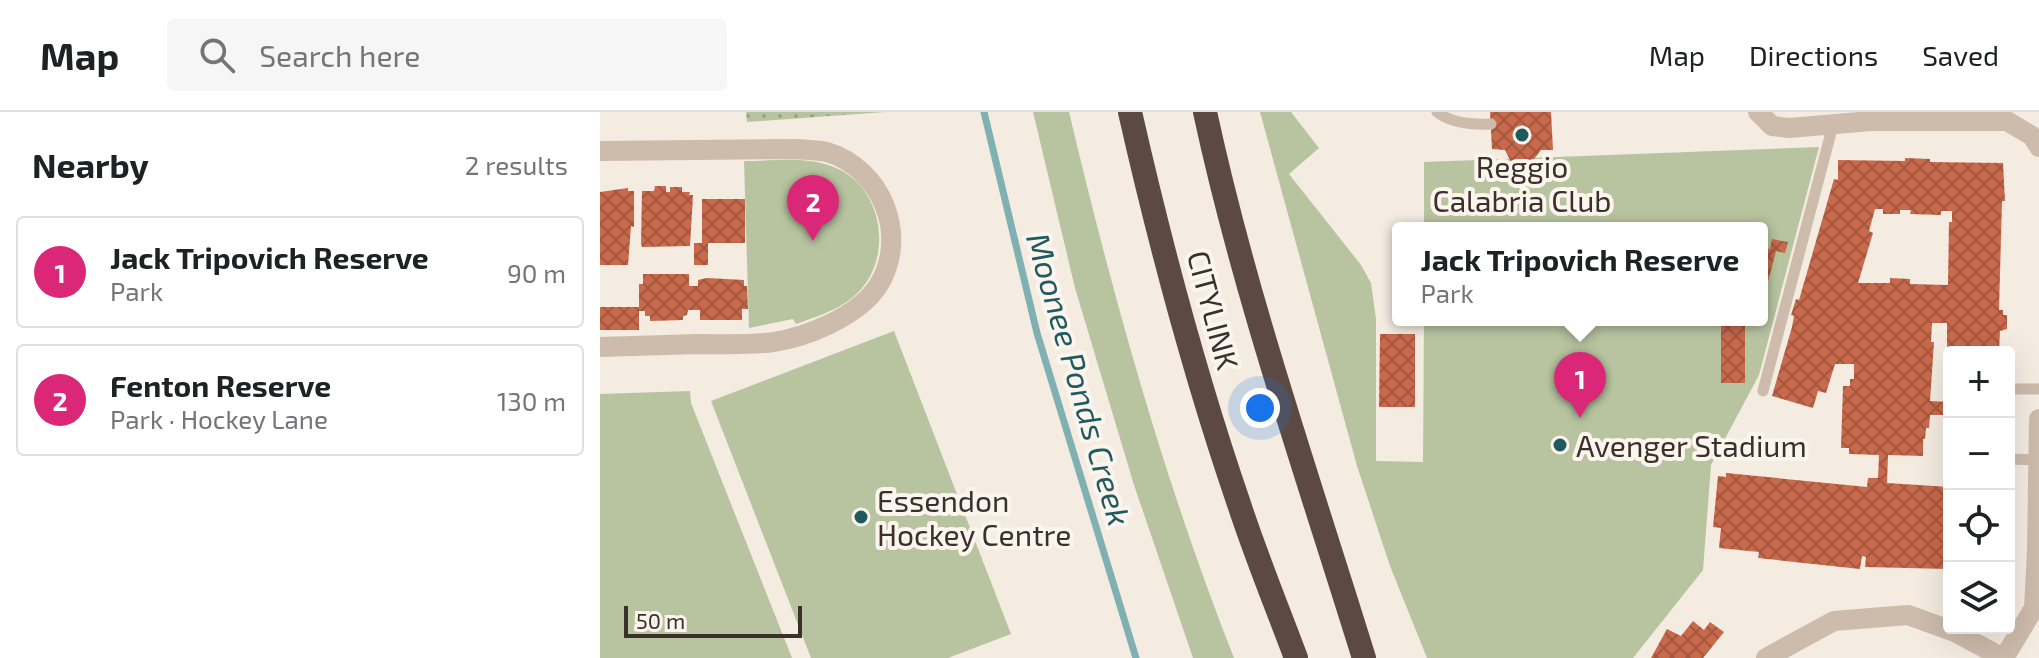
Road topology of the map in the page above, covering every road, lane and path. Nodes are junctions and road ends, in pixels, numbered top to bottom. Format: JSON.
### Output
{"nodes":[{"id":1,"x":1130,"y":112,"type":"edge"},
{"id":2,"x":1205,"y":112,"type":"edge"},
{"id":3,"x":1437,"y":112,"type":"edge"},
{"id":4,"x":1758,"y":112,"type":"edge"},
{"id":5,"x":1491,"y":124,"type":"dead end"},
{"id":6,"x":1833,"y":125,"type":"junction"},
{"id":7,"x":2039,"y":147,"type":"edge"},
{"id":8,"x":600,"y":151,"type":"edge"},
{"id":9,"x":600,"y":347,"type":"edge"},
{"id":10,"x":2015,"y":389,"type":"edge"},
{"id":11,"x":2039,"y":389,"type":"edge"},
{"id":12,"x":1763,"y":391,"type":"dead end"},
{"id":13,"x":2039,"y":419,"type":"edge"},
{"id":14,"x":2015,"y":459,"type":"edge"},
{"id":15,"x":2038,"y":460,"type":"edge"},
{"id":16,"x":1296,"y":658,"type":"edge"},
{"id":17,"x":1364,"y":658,"type":"edge"},
{"id":18,"x":1766,"y":658,"type":"edge"},
{"id":19,"x":2004,"y":658,"type":"edge"}],
"edges":[{"from":1,"to":16,"type":"highway","name":"CITYLINK"},
{"from":2,"to":17,"type":"highway","name":"CITYLINK"},
{"from":3,"to":5,"type":"lane"},
{"from":4,"to":6,"type":"street"},
{"from":6,"to":7,"type":"street"},
{"from":6,"to":12,"type":"lane"},
{"from":8,"to":9,"type":"street"},
{"from":10,"to":11,"type":"lane"},
{"from":13,"to":15,"type":"street"},
{"from":14,"to":15,"type":"lane"},
{"from":15,"to":19,"type":"street"},
{"from":18,"to":19,"type":"street"}]}
